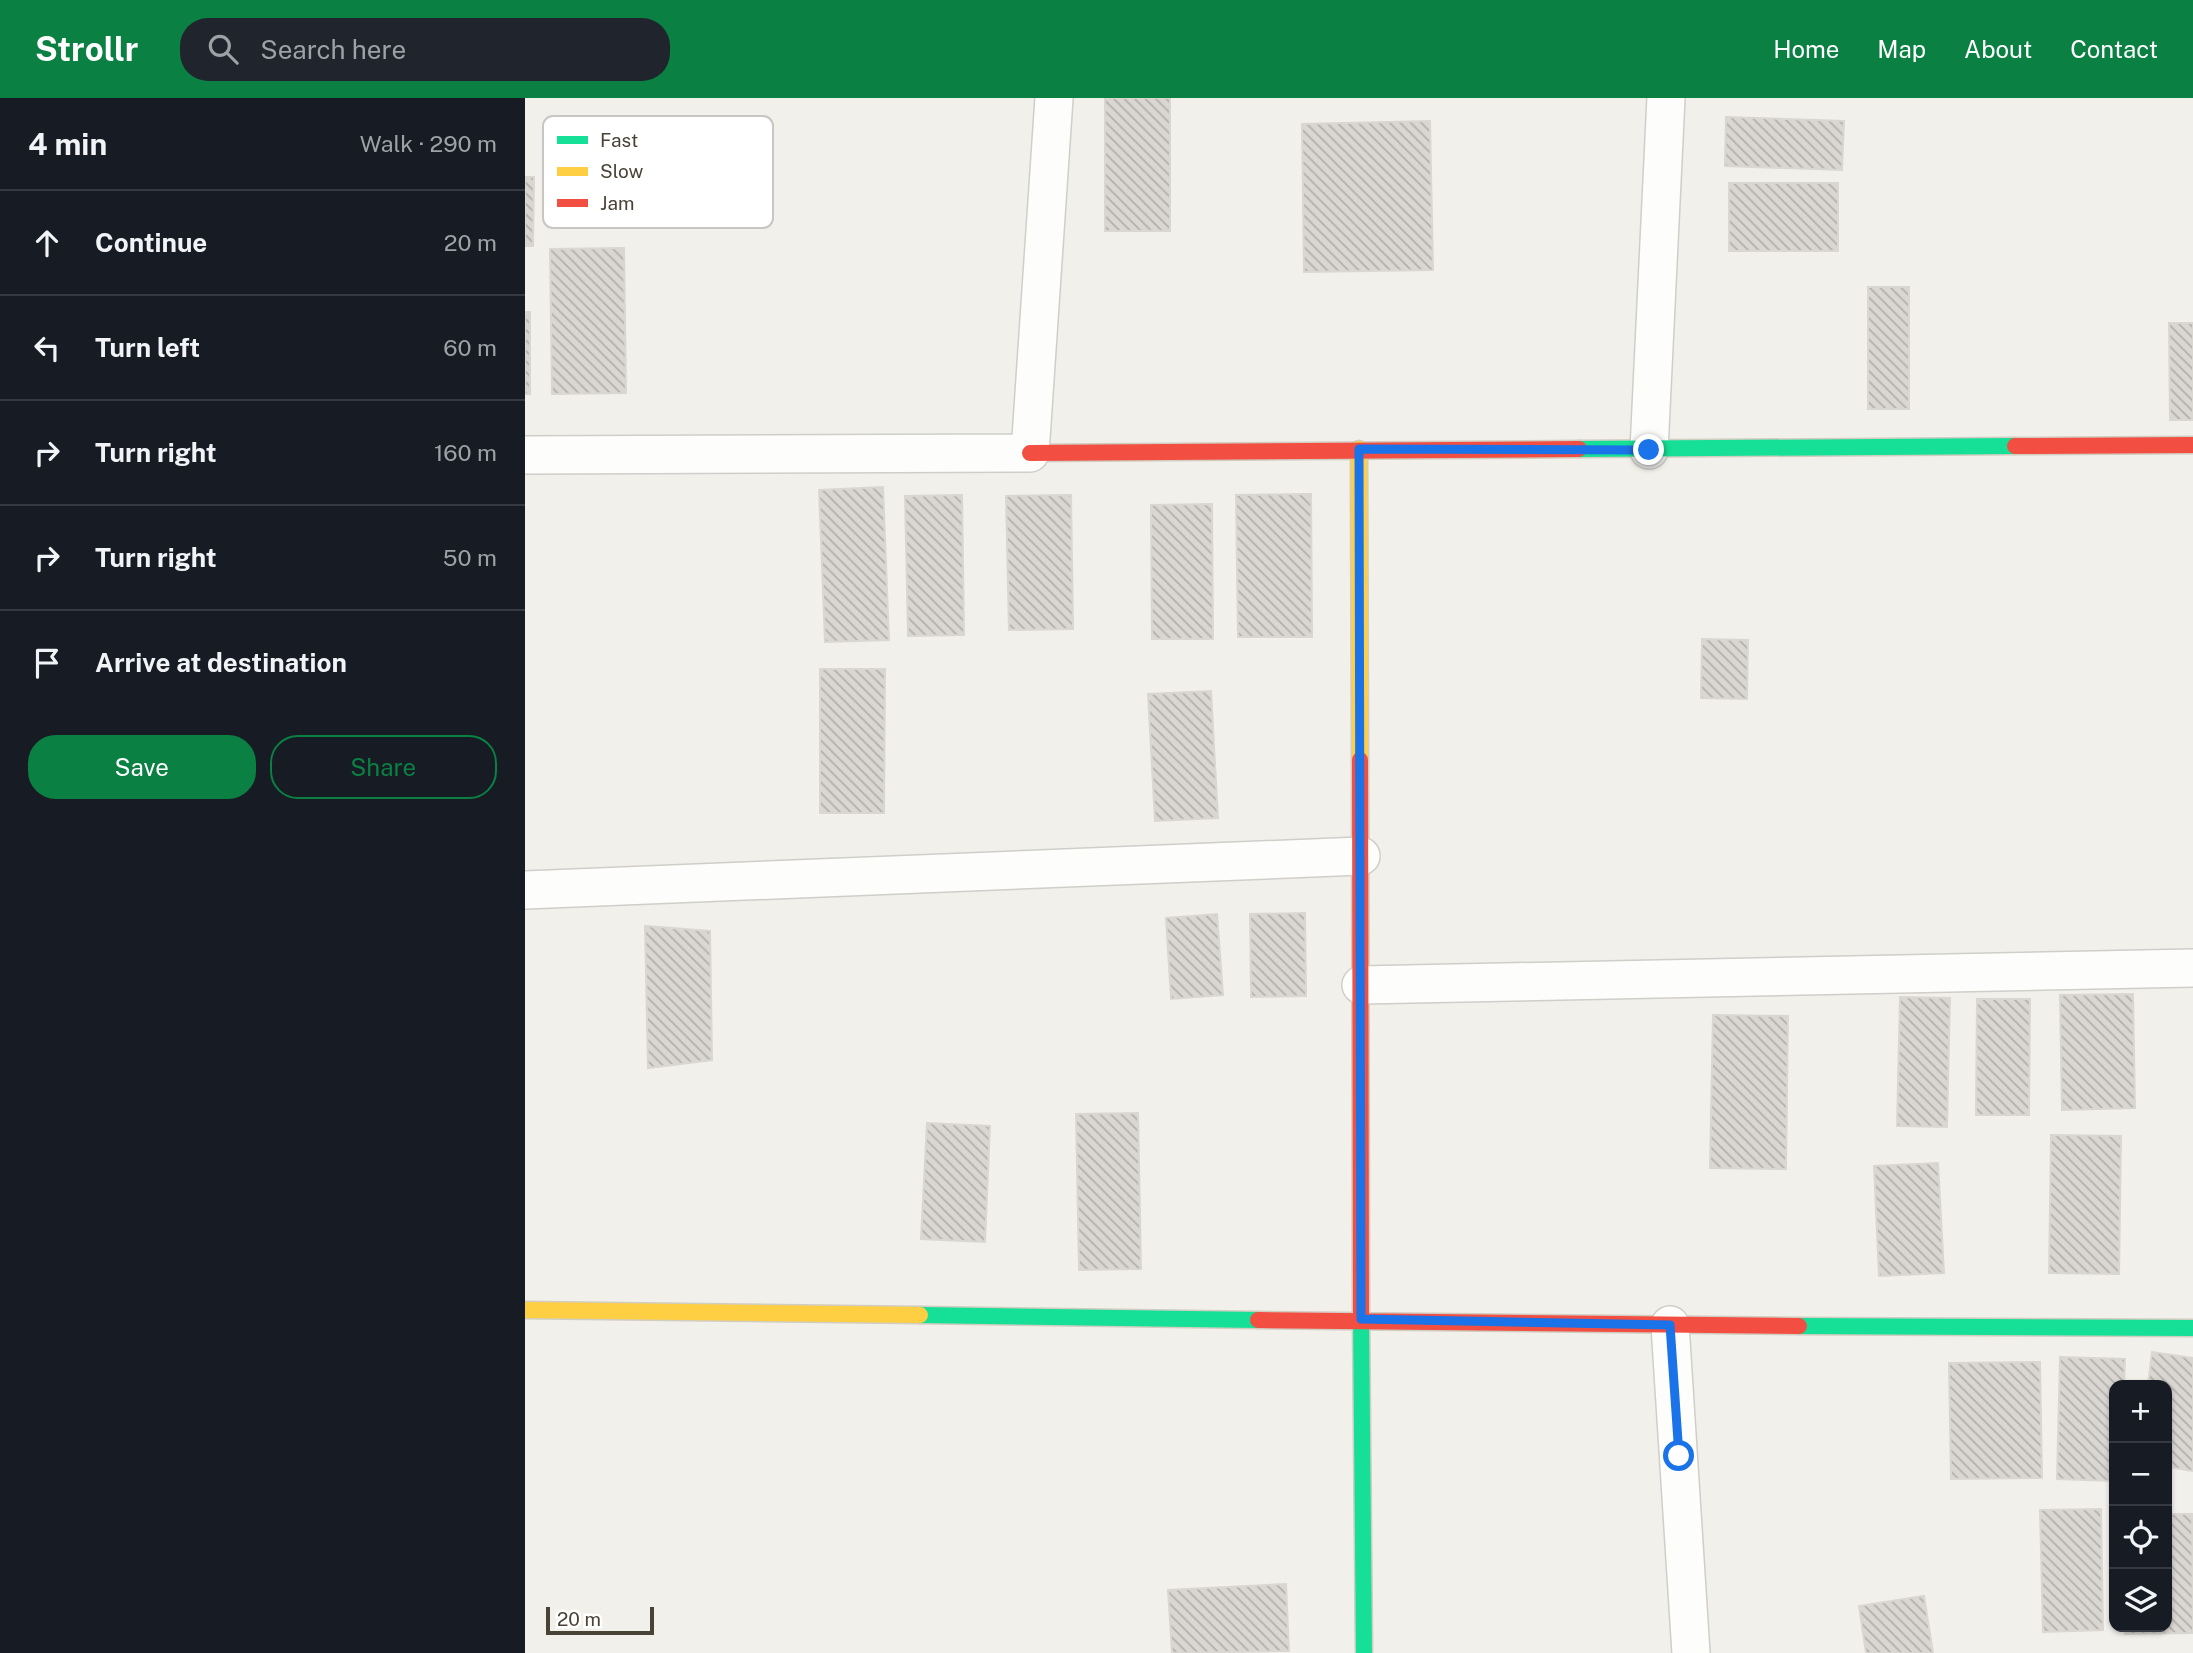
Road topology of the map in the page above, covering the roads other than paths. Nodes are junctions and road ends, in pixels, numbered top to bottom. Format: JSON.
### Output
{"nodes":[{"id":1,"x":1054,"y":98,"type":"edge"},
{"id":2,"x":1666,"y":98,"type":"edge"},
{"id":3,"x":2193,"y":445,"type":"edge"},
{"id":4,"x":1359,"y":449,"type":"junction"},
{"id":5,"x":1649,"y":450,"type":"junction"},
{"id":6,"x":1030,"y":453,"type":"junction"},
{"id":7,"x":525,"y":455,"type":"edge"},
{"id":8,"x":1361,"y":856,"type":"junction"},
{"id":9,"x":525,"y":890,"type":"edge"},
{"id":10,"x":2193,"y":968,"type":"edge"},
{"id":11,"x":1361,"y":985,"type":"junction"},
{"id":12,"x":525,"y":1310,"type":"edge"},
{"id":13,"x":1361,"y":1319,"type":"junction"},
{"id":14,"x":1670,"y":1325,"type":"junction"},
{"id":15,"x":2193,"y":1328,"type":"edge"},
{"id":16,"x":1364,"y":1653,"type":"edge"},
{"id":17,"x":1691,"y":1653,"type":"edge"}],
"edges":[{"from":1,"to":6,"type":"street"},
{"from":2,"to":5,"type":"street"},
{"from":3,"to":5,"type":"street"},
{"from":4,"to":5,"type":"street"},
{"from":4,"to":6,"type":"street"},
{"from":4,"to":8,"type":"street"},
{"from":6,"to":7,"type":"street"},
{"from":8,"to":9,"type":"street"},
{"from":8,"to":11,"type":"street"},
{"from":10,"to":11,"type":"street"},
{"from":11,"to":13,"type":"street"},
{"from":12,"to":13,"type":"street"},
{"from":13,"to":14,"type":"street"},
{"from":13,"to":16,"type":"street"},
{"from":14,"to":15,"type":"street"},
{"from":14,"to":17,"type":"street"}]}
